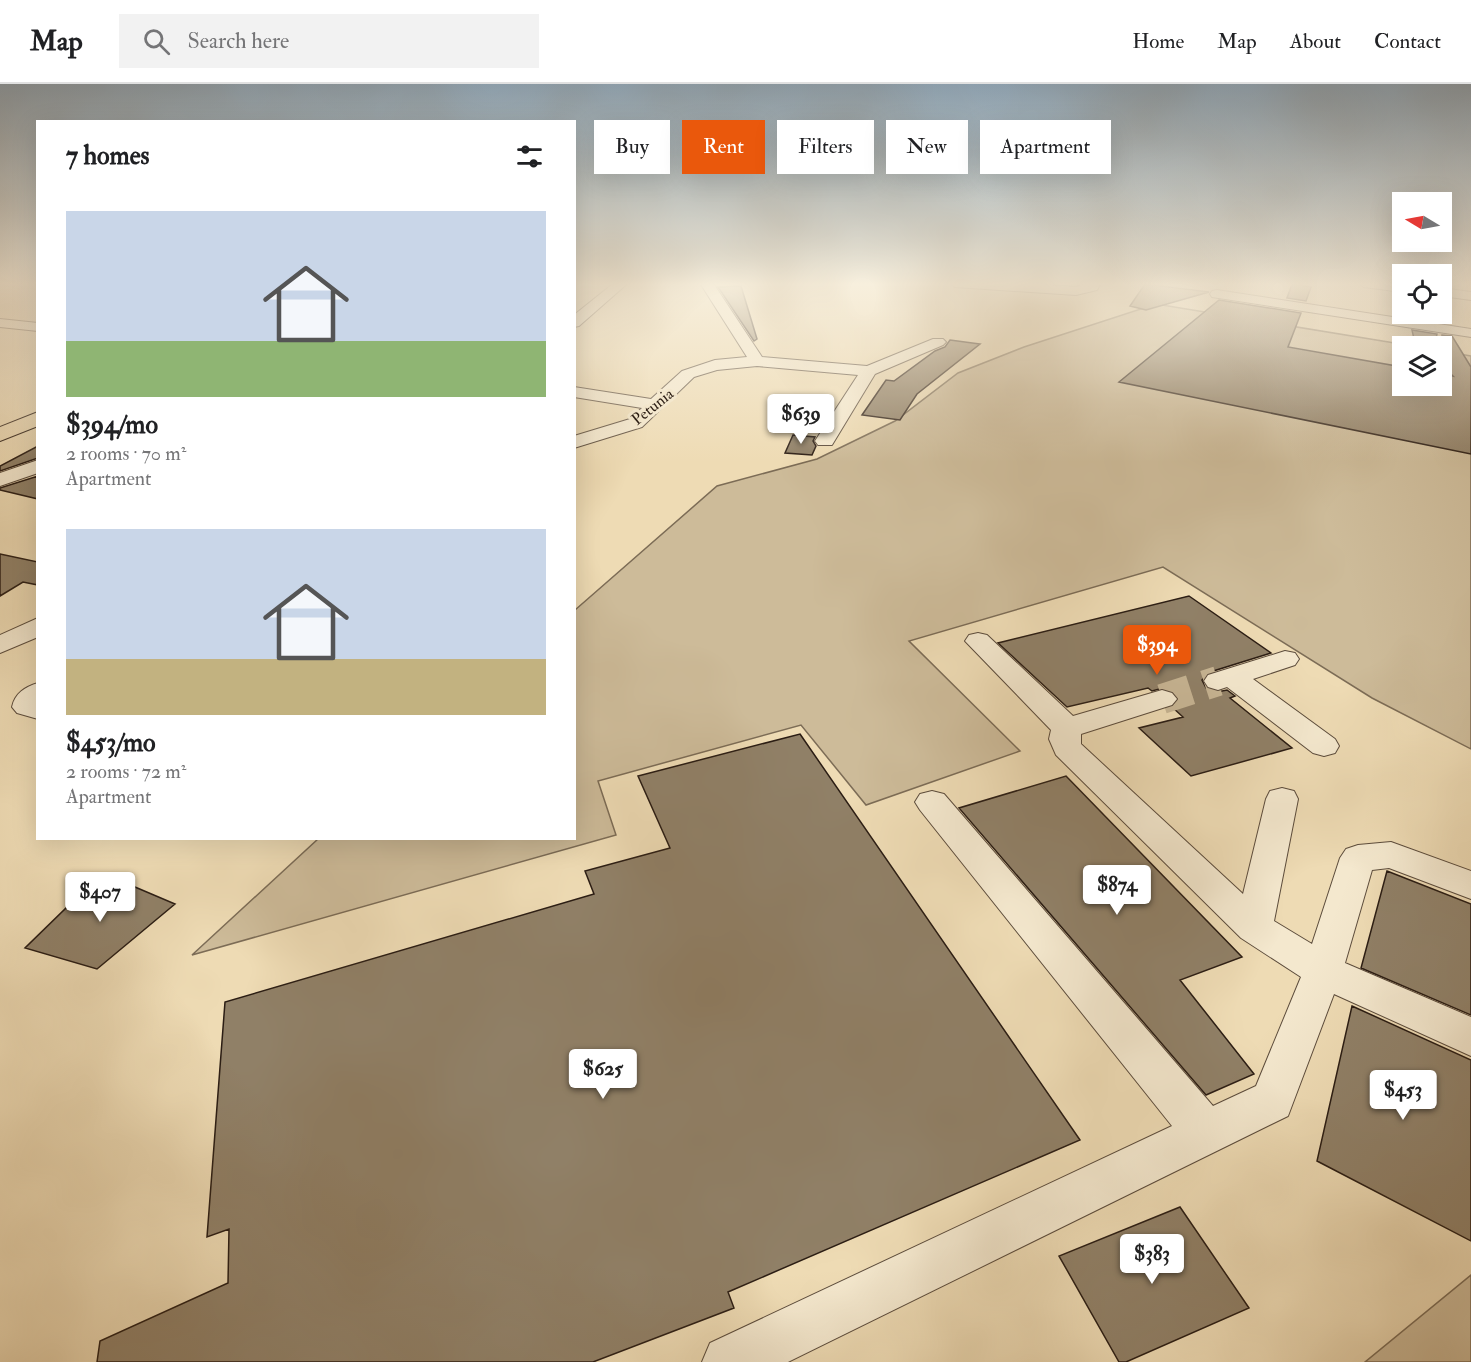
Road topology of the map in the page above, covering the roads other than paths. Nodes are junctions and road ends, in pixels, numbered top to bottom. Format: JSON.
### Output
{"nodes":[{"id":1,"x":745,"y":343,"type":"edge"},
{"id":2,"x":936,"y":343,"type":"edge"},
{"id":3,"x":757,"y":361,"type":"junction"},
{"id":4,"x":869,"y":371,"type":"junction"},
{"id":5,"x":576,"y":392,"type":"edge"},
{"id":6,"x":657,"y":405,"type":"junction"},
{"id":7,"x":36,"y":419,"type":"edge"},
{"id":8,"x":0,"y":435,"type":"edge"},
{"id":9,"x":576,"y":441,"type":"edge"},
{"id":10,"x":825,"y":441,"type":"dead end"},
{"id":11,"x":36,"y":467,"type":"edge"},
{"id":12,"x":0,"y":480,"type":"edge"},
{"id":13,"x":36,"y":627,"type":"edge"},
{"id":14,"x":978,"y":641,"type":"dead end"},
{"id":15,"x":0,"y":645,"type":"edge"},
{"id":16,"x":1285,"y":660,"type":"dead end"},
{"id":17,"x":36,"y":693,"type":"edge"},
{"id":18,"x":1161,"y":699,"type":"tunnel mouth"},
{"id":19,"x":36,"y":709,"type":"edge"},
{"id":20,"x":1067,"y":728,"type":"junction"},
{"id":21,"x":1324,"y":746,"type":"dead end"},
{"id":22,"x":1282,"y":799,"type":"dead end"},
{"id":23,"x":932,"y":802,"type":"dead end"},
{"id":24,"x":1471,"y":885,"type":"edge"},
{"id":25,"x":1254,"y":927,"type":"junction"},
{"id":26,"x":1323,"y":971,"type":"junction"},
{"id":27,"x":1471,"y":1038,"type":"edge"},
{"id":28,"x":1206,"y":1133,"type":"junction"},
{"id":29,"x":746,"y":1358,"type":"edge"}],
"edges":[{"from":1,"to":3,"type":"street"},
{"from":2,"to":4,"type":"street"},
{"from":3,"to":4,"type":"street","name":"Petunia"},
{"from":3,"to":6,"type":"street","name":"Petunia"},
{"from":4,"to":10,"type":"street"},
{"from":5,"to":6,"type":"street"},
{"from":6,"to":9,"type":"street","name":"Petunia"},
{"from":7,"to":8,"type":"main road"},
{"from":11,"to":12,"type":"street"},
{"from":13,"to":15,"type":"street"},
{"from":14,"to":20,"type":"street"},
{"from":16,"to":21,"type":"street"},
{"from":17,"to":19,"type":"street"},
{"from":18,"to":20,"type":"street"},
{"from":20,"to":25,"type":"street"},
{"from":22,"to":25,"type":"street"},
{"from":23,"to":28,"type":"street"},
{"from":24,"to":26,"type":"street"},
{"from":25,"to":26,"type":"street"},
{"from":26,"to":27,"type":"street"},
{"from":26,"to":28,"type":"street"},
{"from":28,"to":29,"type":"street"}]}
